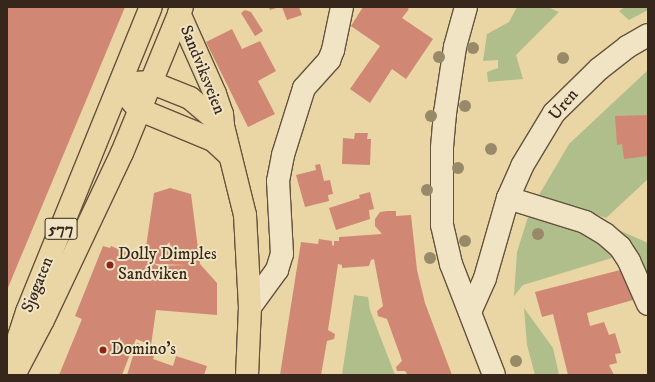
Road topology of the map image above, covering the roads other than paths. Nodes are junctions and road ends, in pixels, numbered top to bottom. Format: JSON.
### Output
{"nodes":[{"id":1,"x":151,"y":7,"type":"edge"},
{"id":2,"x":342,"y":7,"type":"edge"},
{"id":3,"x":466,"y":7,"type":"edge"},
{"id":4,"x":180,"y":10,"type":"edge"},
{"id":5,"x":648,"y":35,"type":"edge"},
{"id":6,"x":150,"y":82,"type":"junction"},
{"id":7,"x":119,"y":85,"type":"junction"},
{"id":8,"x":138,"y":109,"type":"junction"},
{"id":9,"x":223,"y":126,"type":"junction"},
{"id":10,"x":228,"y":154,"type":"junction"},
{"id":11,"x":508,"y":198,"type":"junction"},
{"id":12,"x":648,"y":304,"type":"edge"},
{"id":13,"x":250,"y":307,"type":"junction"},
{"id":14,"x":470,"y":312,"type":"junction"},
{"id":15,"x":7,"y":375,"type":"edge"},
{"id":16,"x":14,"y":375,"type":"edge"},
{"id":17,"x":247,"y":375,"type":"edge"},
{"id":18,"x":494,"y":375,"type":"edge"}],
"edges":[{"from":1,"to":7,"type":"main road","number":"577"},
{"from":2,"to":13,"type":"street"},
{"from":3,"to":14,"type":"street"},
{"from":4,"to":6,"type":"main road","name":"Sandviksveien","number":"577"},
{"from":4,"to":9,"type":"main road","name":"Sandviksveien"},
{"from":5,"to":11,"type":"street","name":"Uren"},
{"from":6,"to":7,"type":"main road","name":"Sandviksveien"},
{"from":6,"to":8,"type":"main road","name":"Sandviksveien","number":"577"},
{"from":6,"to":9,"type":"main road","name":"Sandviksveien"},
{"from":7,"to":8,"type":"main road","name":"Sandviksveien"},
{"from":7,"to":15,"type":"main road","name":"Sjøgaten","number":"577"},
{"from":8,"to":10,"type":"main road","name":"Sandviksveien"},
{"from":8,"to":16,"type":"main road","name":"Sjøgaten","number":"577"},
{"from":9,"to":10,"type":"main road","name":"Sandviksveien"},
{"from":10,"to":13,"type":"main road","name":"Sandviksveien"},
{"from":11,"to":12,"type":"street"},
{"from":11,"to":14,"type":"street","name":"Uren"},
{"from":13,"to":17,"type":"main road","name":"Sandviksveien"},
{"from":14,"to":18,"type":"street"}]}
